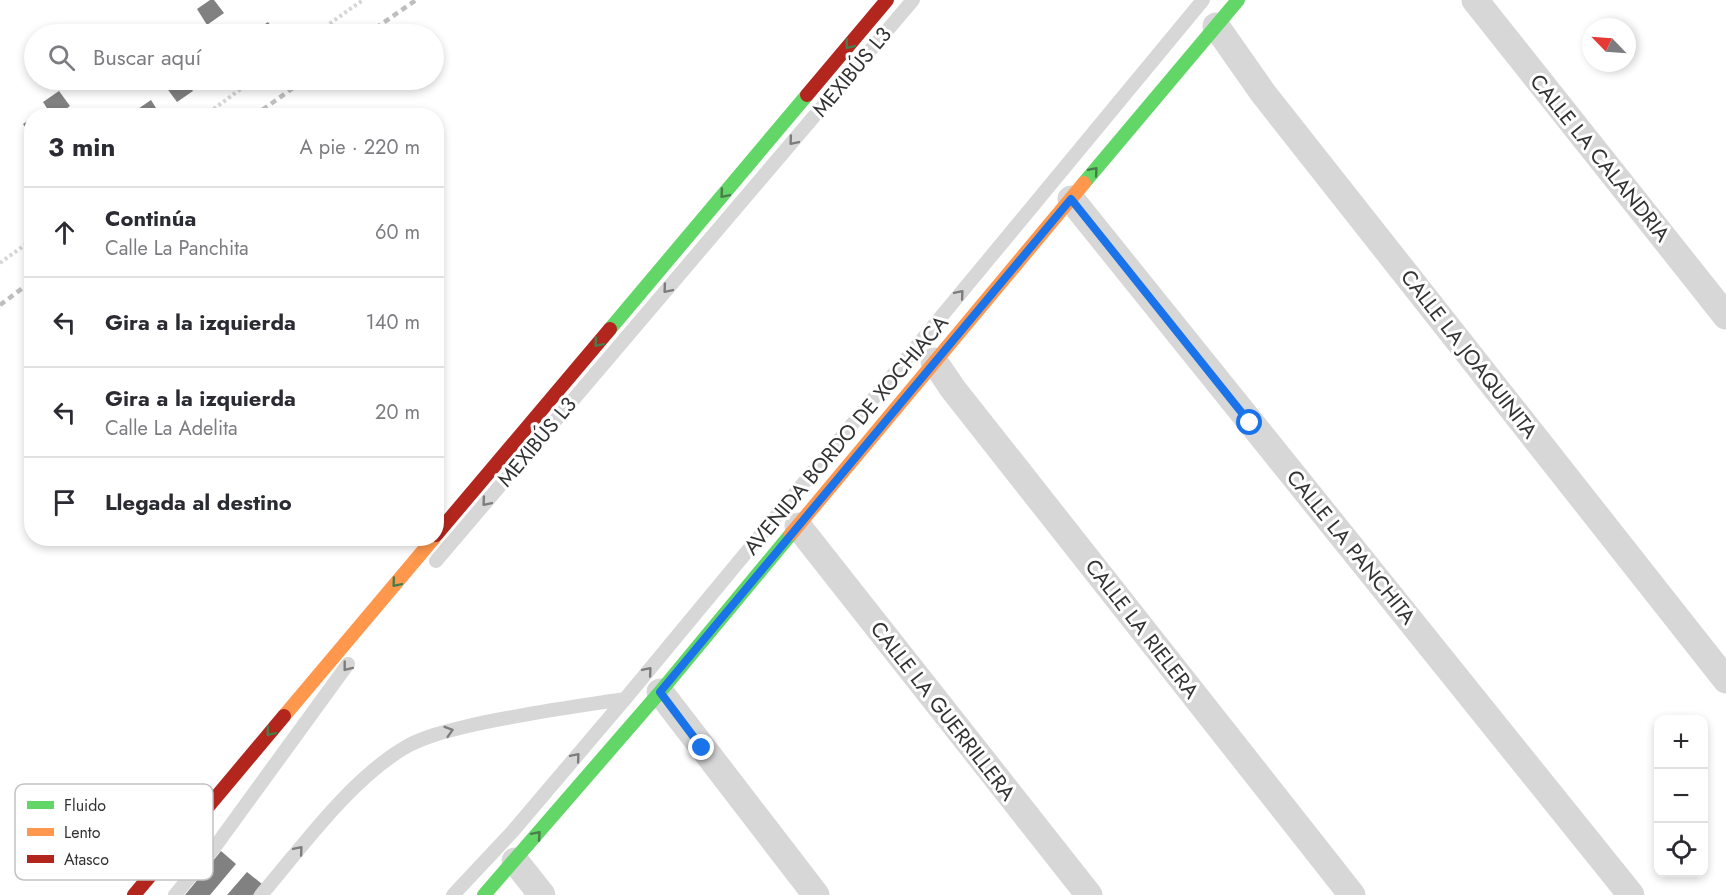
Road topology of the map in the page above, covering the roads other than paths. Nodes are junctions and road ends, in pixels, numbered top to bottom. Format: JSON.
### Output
{"nodes":[{"id":1,"x":887,"y":0,"type":"edge"},
{"id":2,"x":913,"y":0,"type":"edge"},
{"id":3,"x":1203,"y":0,"type":"edge"},
{"id":4,"x":1238,"y":0,"type":"edge"},
{"id":5,"x":1475,"y":0,"type":"edge"},
{"id":6,"x":1216,"y":26,"type":"junction"},
{"id":7,"x":1071,"y":199,"type":"junction"},
{"id":8,"x":1726,"y":316,"type":"edge"},
{"id":9,"x":934,"y":361,"type":"junction"},
{"id":10,"x":444,"y":526,"type":"edge"},
{"id":11,"x":798,"y":526,"type":"junction"},
{"id":12,"x":427,"y":546,"type":"edge"},
{"id":13,"x":424,"y":574,"type":"dead end"},
{"id":14,"x":354,"y":657,"type":"dead end"},
{"id":15,"x":1726,"y":680,"type":"edge"},
{"id":16,"x":660,"y":692,"type":"junction"},
{"id":17,"x":625,"y":699,"type":"junction"},
{"id":18,"x":213,"y":801,"type":"edge"},
{"id":19,"x":213,"y":849,"type":"edge"},
{"id":20,"x":515,"y":861,"type":"junction"},
{"id":21,"x":147,"y":880,"type":"edge"},
{"id":22,"x":187,"y":880,"type":"edge"},
{"id":23,"x":134,"y":895,"type":"edge"},
{"id":24,"x":175,"y":895,"type":"edge"},
{"id":25,"x":261,"y":895,"type":"edge"},
{"id":26,"x":453,"y":895,"type":"edge"},
{"id":27,"x":484,"y":895,"type":"edge"},
{"id":28,"x":542,"y":895,"type":"edge"},
{"id":29,"x":816,"y":895,"type":"edge"},
{"id":30,"x":1089,"y":895,"type":"edge"},
{"id":31,"x":1352,"y":895,"type":"edge"},
{"id":32,"x":1631,"y":895,"type":"edge"}],
"edges":[{"from":1,"to":10,"type":"main road","one_way":true},
{"from":2,"to":13,"type":"lane","name":"MEXIBÚS L3","one_way":true},
{"from":17,"to":3,"type":"lane","one_way":true},
{"from":4,"to":6,"type":"main road","name":"AVENIDA BORDO DE XOCHIACA"},
{"from":5,"to":8,"type":"street","name":"CALLE LA CALANDRIA"},
{"from":7,"to":6,"type":"main road","name":"AVENIDA BORDO DE XOCHIACA","one_way":true},
{"from":6,"to":15,"type":"street","name":"CALLE LA JOAQUINITA"},
{"from":7,"to":9,"type":"main road","name":"AVENIDA BORDO DE XOCHIACA"},
{"from":7,"to":32,"type":"street","name":"CALLE LA PANCHITA"},
{"from":9,"to":11,"type":"main road","name":"AVENIDA BORDO DE XOCHIACA"},
{"from":9,"to":31,"type":"street","name":"CALLE LA RIELERA"},
{"from":11,"to":16,"type":"main road","name":"AVENIDA BORDO DE XOCHIACA"},
{"from":11,"to":30,"type":"street","name":"CALLE LA GUERRILLERA"},
{"from":12,"to":18,"type":"main road","one_way":true},
{"from":14,"to":19,"type":"lane","one_way":true},
{"from":20,"to":16,"type":"main road","name":"AVENIDA BORDO DE XOCHIACA","one_way":true},
{"from":16,"to":29,"type":"street"},
{"from":25,"to":17,"type":"lane","one_way":true},
{"from":26,"to":17,"type":"lane","one_way":true},
{"from":20,"to":27,"type":"main road","name":"AVENIDA BORDO DE XOCHIACA"},
{"from":20,"to":28,"type":"street"},
{"from":21,"to":23,"type":"main road","one_way":true},
{"from":22,"to":24,"type":"lane","one_way":true}]}
